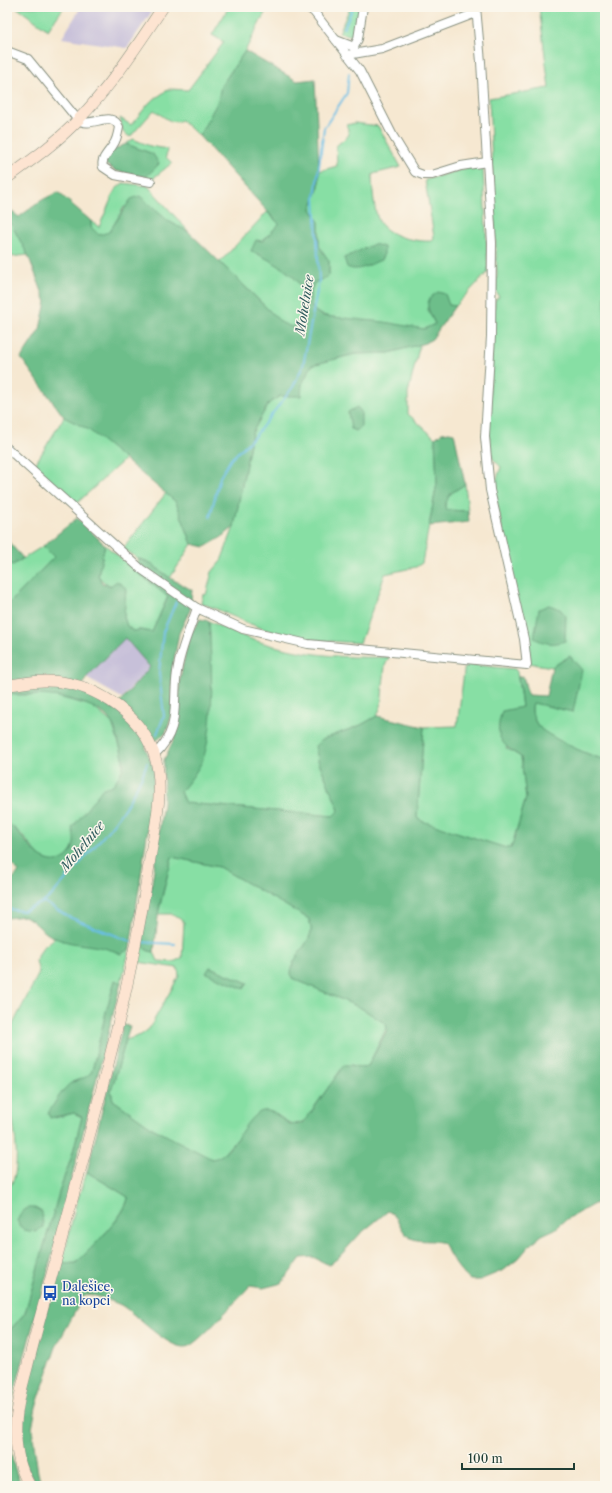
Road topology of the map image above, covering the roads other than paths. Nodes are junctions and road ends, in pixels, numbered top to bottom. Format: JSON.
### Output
{"nodes":[{"id":1,"x":163,"y":7,"type":"edge"},
{"id":2,"x":307,"y":7,"type":"edge"},
{"id":3,"x":363,"y":7,"type":"edge"},
{"id":4,"x":476,"y":10,"type":"edge"},
{"id":5,"x":7,"y":51,"type":"edge"},
{"id":6,"x":352,"y":52,"type":"junction"},
{"id":7,"x":78,"y":120,"type":"junction"},
{"id":8,"x":487,"y":162,"type":"junction"},
{"id":9,"x":7,"y":178,"type":"edge"},
{"id":10,"x":151,"y":182,"type":"dead end"},
{"id":11,"x":7,"y":448,"type":"edge"},
{"id":12,"x":197,"y":608,"type":"junction"},
{"id":13,"x":7,"y":685,"type":"edge"},
{"id":14,"x":154,"y":754,"type":"junction"},
{"id":15,"x":30,"y":1486,"type":"edge"}],
"edges":[{"from":1,"to":7,"type":"street"},
{"from":2,"to":6,"type":"street"},
{"from":3,"to":6,"type":"street"},
{"from":4,"to":6,"type":"street"},
{"from":4,"to":8,"type":"street"},
{"from":5,"to":7,"type":"street"},
{"from":6,"to":8,"type":"street"},
{"from":7,"to":9,"type":"street"},
{"from":7,"to":10,"type":"street"},
{"from":8,"to":12,"type":"street"},
{"from":11,"to":12,"type":"street"},
{"from":12,"to":14,"type":"street"},
{"from":13,"to":14,"type":"street"},
{"from":14,"to":15,"type":"street"}]}
